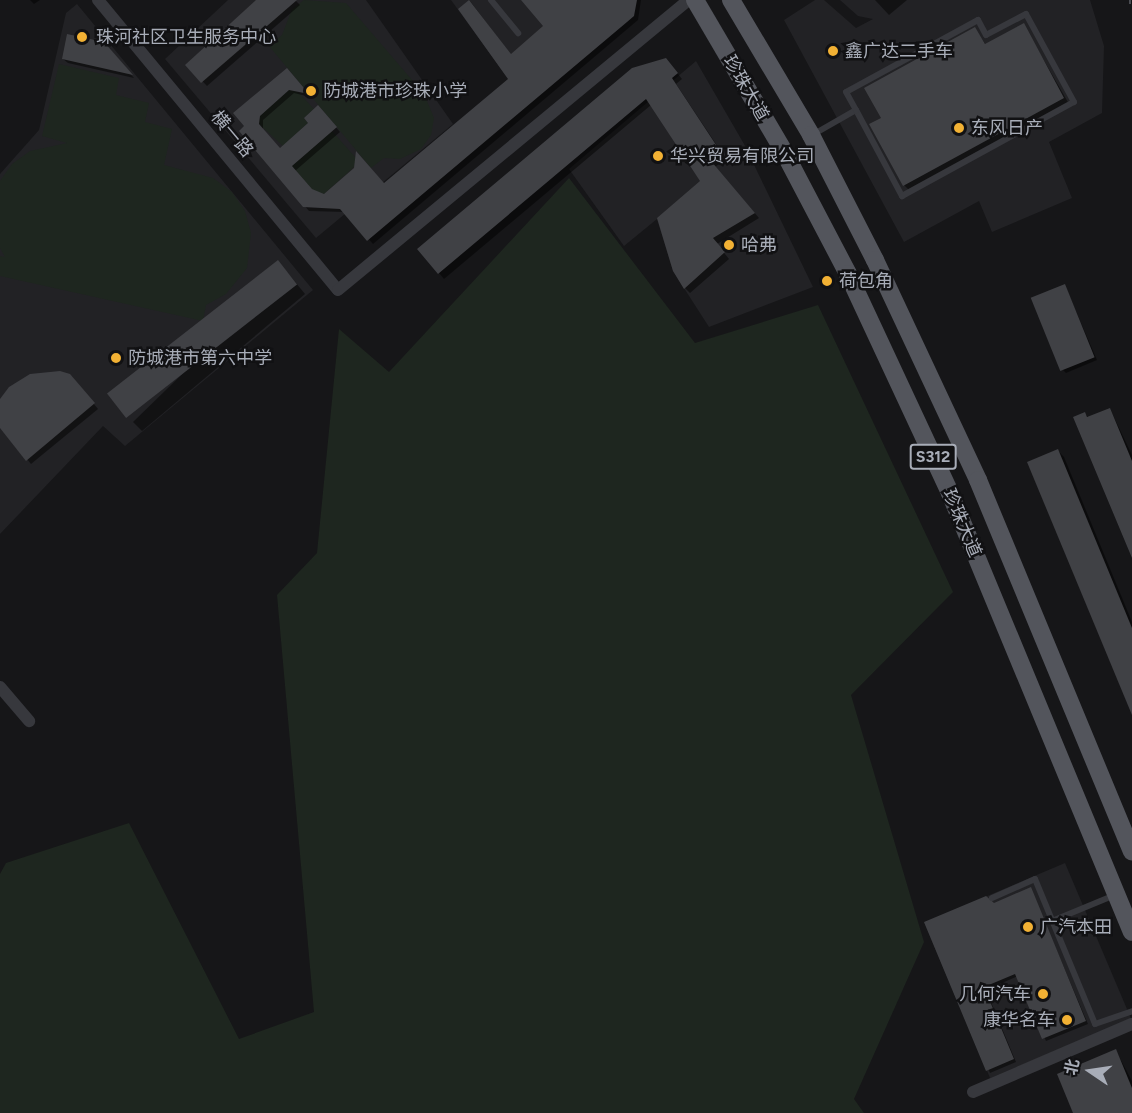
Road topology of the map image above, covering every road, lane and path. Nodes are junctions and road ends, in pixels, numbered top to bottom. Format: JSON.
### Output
{"nodes":[{"id":1,"x":98,"y":0,"type":"edge"},
{"id":2,"x":491,"y":0,"type":"edge"},
{"id":3,"x":688,"y":0,"type":"edge"},
{"id":4,"x":695,"y":0,"type":"edge"},
{"id":5,"x":731,"y":0,"type":"edge"},
{"id":6,"x":518,"y":33,"type":"dead end"},
{"id":7,"x":856,"y":110,"type":"junction"},
{"id":8,"x":811,"y":135,"type":"junction"},
{"id":9,"x":0,"y":687,"type":"edge"},
{"id":10,"x":29,"y":721,"type":"dead end"},
{"id":11,"x":1132,"y":851,"type":"edge"},
{"id":12,"x":1116,"y":894,"type":"junction"},
{"id":13,"x":992,"y":898,"type":"dead end"},
{"id":14,"x":1052,"y":921,"type":"junction"},
{"id":15,"x":1132,"y":932,"type":"edge"},
{"id":16,"x":1132,"y":1011,"type":"edge"},
{"id":17,"x":1132,"y":1024,"type":"edge"},
{"id":18,"x":973,"y":1092,"type":"dead end"}],
"edges":[{"from":1,"to":3,"type":"street","name":"横一路"},
{"from":2,"to":6,"type":"lane"},
{"from":4,"to":12,"type":"main road","name":"珍珠大道","number":"S312"},
{"from":5,"to":8,"type":"main road","name":"珍珠大道","number":"S312"},
{"from":7,"to":7,"type":"lane"},
{"from":7,"to":8,"type":"lane"},
{"from":8,"to":11,"type":"main road","name":"珍珠大道","number":"S312"},
{"from":9,"to":10,"type":"street"},
{"from":12,"to":14,"type":"lane"},
{"from":12,"to":15,"type":"main road","name":"珍珠大道","number":"S312"},
{"from":13,"to":14,"type":"lane"},
{"from":14,"to":16,"type":"lane"},
{"from":17,"to":18,"type":"street"}]}
